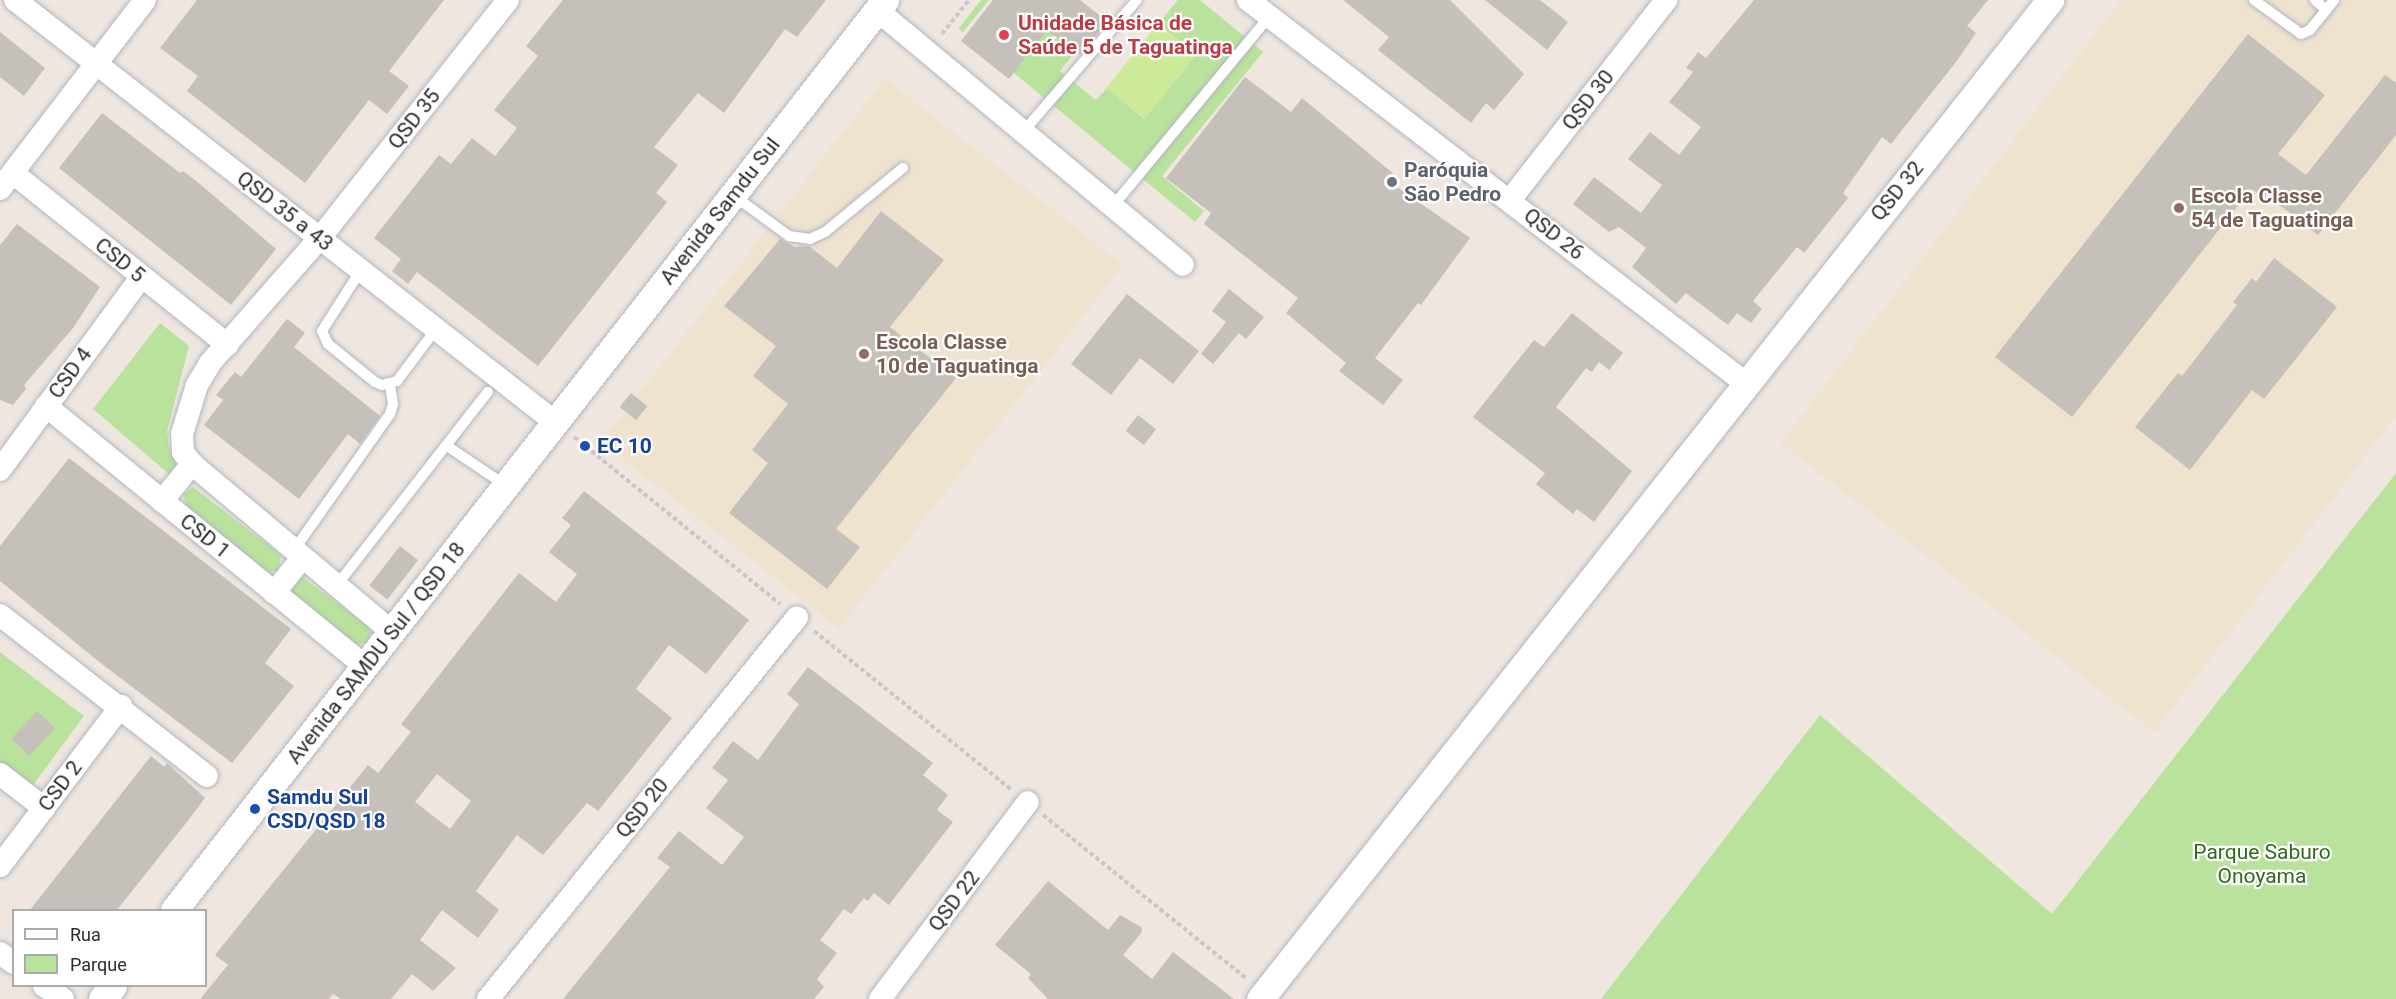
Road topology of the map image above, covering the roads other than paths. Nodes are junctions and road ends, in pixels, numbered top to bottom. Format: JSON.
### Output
{"nodes":[{"id":1,"x":15,"y":0,"type":"edge"},
{"id":2,"x":145,"y":0,"type":"edge"},
{"id":3,"x":508,"y":0,"type":"edge"},
{"id":4,"x":1137,"y":0,"type":"edge"},
{"id":5,"x":1248,"y":0,"type":"edge"},
{"id":6,"x":1666,"y":0,"type":"edge"},
{"id":7,"x":2050,"y":0,"type":"edge"},
{"id":8,"x":2254,"y":0,"type":"edge"},
{"id":9,"x":2315,"y":0,"type":"edge"},
{"id":10,"x":2334,"y":0,"type":"edge"},
{"id":11,"x":881,"y":5,"type":"edge"},
{"id":12,"x":1276,"y":8,"type":"edge"},
{"id":13,"x":2326,"y":10,"type":"junction"},
{"id":14,"x":96,"y":63,"type":"junction"},
{"id":15,"x":1023,"y":132,"type":"junction"},
{"id":16,"x":903,"y":168,"type":"dead end"},
{"id":17,"x":6,"y":181,"type":"edge"},
{"id":18,"x":733,"y":195,"type":"junction"},
{"id":19,"x":1510,"y":200,"type":"junction"},
{"id":20,"x":1113,"y":206,"type":"junction"},
{"id":21,"x":320,"y":238,"type":"junction"},
{"id":22,"x":1183,"y":265,"type":"dead end"},
{"id":23,"x":361,"y":270,"type":"junction"},
{"id":24,"x":141,"y":277,"type":"junction"},
{"id":25,"x":436,"y":329,"type":"junction"},
{"id":26,"x":228,"y":345,"type":"junction"},
{"id":27,"x":1744,"y":382,"type":"junction"},
{"id":28,"x":390,"y":384,"type":"junction"},
{"id":29,"x":488,"y":392,"type":"dead end"},
{"id":30,"x":46,"y":406,"type":"junction"},
{"id":31,"x":555,"y":422,"type":"junction"},
{"id":32,"x":447,"y":446,"type":"junction"},
{"id":33,"x":192,"y":464,"type":"junction"},
{"id":34,"x":0,"y":470,"type":"edge"},
{"id":35,"x":506,"y":486,"type":"junction"},
{"id":36,"x":162,"y":501,"type":"junction"},
{"id":37,"x":298,"y":554,"type":"junction"},
{"id":38,"x":337,"y":585,"type":"junction"},
{"id":39,"x":274,"y":593,"type":"junction"},
{"id":40,"x":0,"y":615,"type":"edge"},
{"id":41,"x":797,"y":618,"type":"road end"},
{"id":42,"x":391,"y":631,"type":"junction"},
{"id":43,"x":365,"y":666,"type":"junction"},
{"id":44,"x":120,"y":706,"type":"junction"},
{"id":45,"x":0,"y":774,"type":"edge"},
{"id":46,"x":207,"y":776,"type":"dead end"},
{"id":47,"x":1028,"y":802,"type":"road end"},
{"id":48,"x":44,"y":808,"type":"junction"},
{"id":49,"x":0,"y":866,"type":"edge"},
{"id":50,"x":175,"y":909,"type":"edge"},
{"id":51,"x":45,"y":987,"type":"edge"},
{"id":52,"x":112,"y":987,"type":"edge"},
{"id":53,"x":1263,"y":996,"type":"edge"},
{"id":54,"x":63,"y":999,"type":"edge"},
{"id":55,"x":102,"y":999,"type":"edge"},
{"id":56,"x":488,"y":999,"type":"edge"},
{"id":57,"x":880,"y":999,"type":"edge"}],
"edges":[{"from":1,"to":14,"type":"street","name":"QSD 35 a 43"},
{"from":2,"to":14,"type":"street"},
{"from":3,"to":21,"type":"street","name":"QSD 35"},
{"from":4,"to":15,"type":"lane"},
{"from":5,"to":12,"type":"street","name":"QSD 26"},
{"from":6,"to":19,"type":"street","name":"QSD 30"},
{"from":7,"to":27,"type":"street","name":"QSD 32"},
{"from":8,"to":13,"type":"lane"},
{"from":9,"to":13,"type":"lane"},
{"from":10,"to":13,"type":"lane"},
{"from":11,"to":15,"type":"street"},
{"from":11,"to":18,"type":"street","name":"Avenida Samdu Sul"},
{"from":12,"to":19,"type":"street","name":"QSD 26"},
{"from":12,"to":20,"type":"lane"},
{"from":14,"to":17,"type":"street"},
{"from":14,"to":21,"type":"street","name":"QSD 35 a 43"},
{"from":15,"to":20,"type":"street"},
{"from":16,"to":18,"type":"lane"},
{"from":17,"to":24,"type":"street","name":"CSD 5"},
{"from":18,"to":31,"type":"street","name":"Avenida Samdu Sul"},
{"from":19,"to":27,"type":"street","name":"QSD 26"},
{"from":20,"to":22,"type":"street"},
{"from":21,"to":23,"type":"street","name":"QSD 35 a 43"},
{"from":21,"to":26,"type":"street","name":"QSD 35"},
{"from":23,"to":25,"type":"street","name":"QSD 35 a 43"},
{"from":23,"to":28,"type":"lane"},
{"from":24,"to":26,"type":"street","name":"CSD 5"},
{"from":24,"to":30,"type":"street","name":"CSD 4"},
{"from":25,"to":28,"type":"lane"},
{"from":25,"to":31,"type":"street","name":"QSD 35 a 43"},
{"from":26,"to":33,"type":"street","name":"QSD 35"},
{"from":27,"to":53,"type":"street","name":"QSD 32"},
{"from":28,"to":37,"type":"lane"},
{"from":29,"to":32,"type":"lane"},
{"from":30,"to":34,"type":"street","name":"CSD 4"},
{"from":30,"to":36,"type":"street","name":"CSD 1"},
{"from":31,"to":35,"type":"street","name":"Avenida SAMDU Sul / QSD 18"},
{"from":32,"to":35,"type":"lane"},
{"from":32,"to":38,"type":"lane"},
{"from":33,"to":36,"type":"street"},
{"from":33,"to":37,"type":"street"},
{"from":35,"to":42,"type":"street","name":"Avenida SAMDU Sul / QSD 18"},
{"from":36,"to":39,"type":"street","name":"CSD 1"},
{"from":37,"to":38,"type":"street"},
{"from":37,"to":39,"type":"street"},
{"from":38,"to":42,"type":"street"},
{"from":39,"to":43,"type":"street","name":"CSD 1"},
{"from":40,"to":44,"type":"street"},
{"from":41,"to":56,"type":"street","name":"QSD 20"},
{"from":42,"to":43,"type":"street","name":"Avenida SAMDU Sul / QSD 18"},
{"from":43,"to":50,"type":"street","name":"Avenida SAMDU Sul / QSD 18"},
{"from":44,"to":46,"type":"street"},
{"from":44,"to":48,"type":"street","name":"CSD 2"},
{"from":45,"to":48,"type":"street"},
{"from":47,"to":57,"type":"street","name":"QSD 22"},
{"from":48,"to":49,"type":"street","name":"CSD 2"},
{"from":51,"to":54,"type":"street"},
{"from":52,"to":55,"type":"street"}]}
